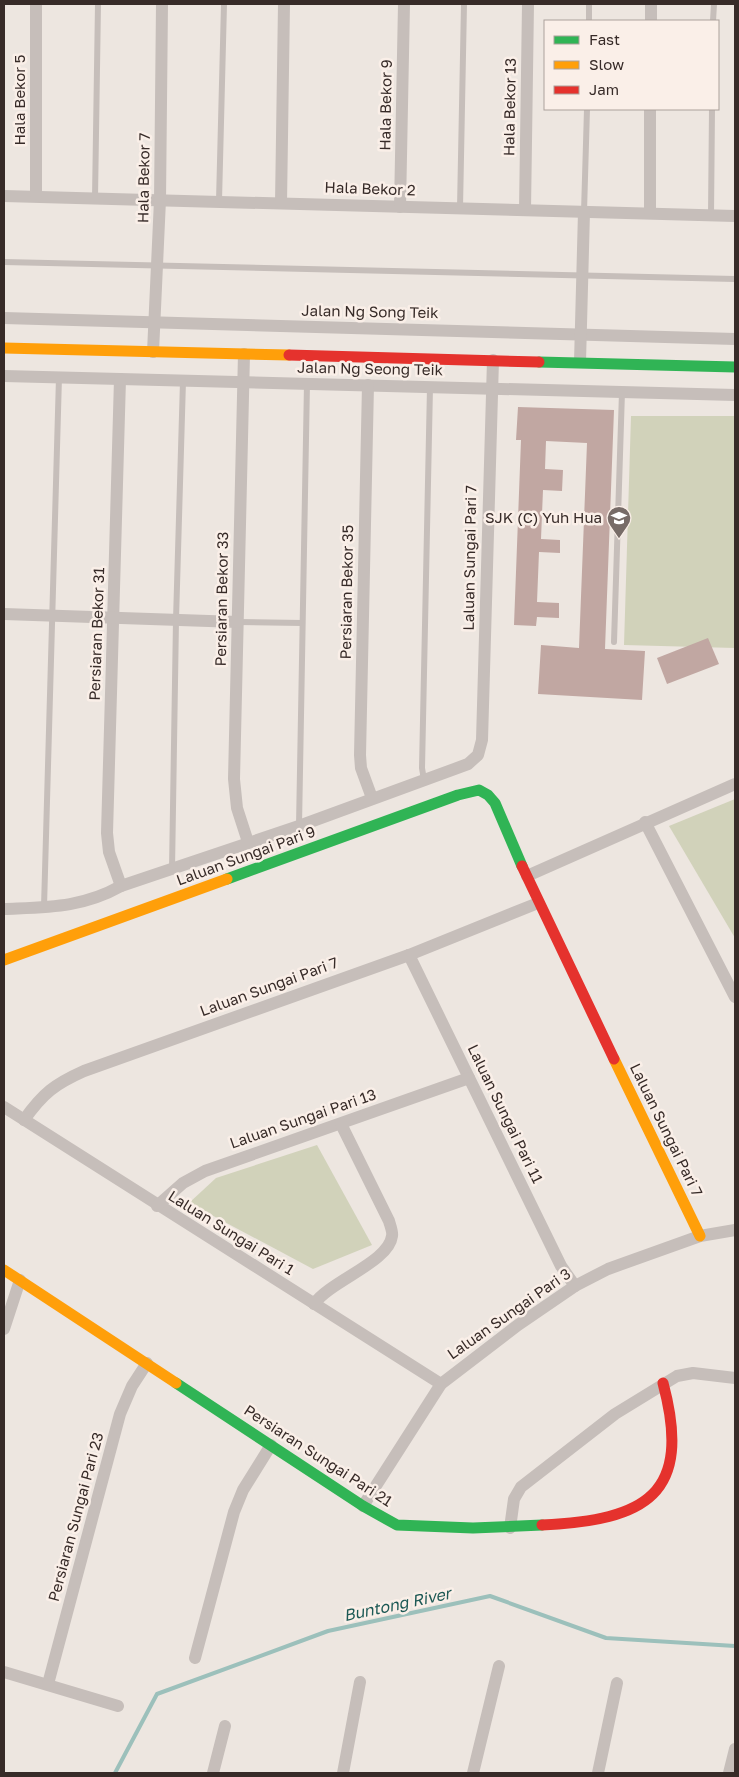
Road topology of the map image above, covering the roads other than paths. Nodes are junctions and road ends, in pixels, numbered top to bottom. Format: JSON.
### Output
{"nodes":[{"id":1,"x":36,"y":4,"type":"edge"},
{"id":2,"x":98,"y":4,"type":"edge"},
{"id":3,"x":162,"y":4,"type":"edge"},
{"id":4,"x":224,"y":4,"type":"edge"},
{"id":5,"x":284,"y":4,"type":"edge"},
{"id":6,"x":404,"y":4,"type":"edge"},
{"id":7,"x":464,"y":4,"type":"edge"},
{"id":8,"x":528,"y":4,"type":"edge"},
{"id":9,"x":589,"y":4,"type":"edge"},
{"id":10,"x":651,"y":4,"type":"edge"},
{"id":11,"x":714,"y":4,"type":"edge"},
{"id":12,"x":589,"y":20,"type":"edge"},
{"id":13,"x":651,"y":20,"type":"edge"},
{"id":14,"x":713,"y":20,"type":"edge"},
{"id":15,"x":587,"y":110,"type":"edge"},
{"id":16,"x":650,"y":110,"type":"edge"},
{"id":17,"x":712,"y":110,"type":"edge"},
{"id":18,"x":4,"y":196,"type":"edge"},
{"id":19,"x":36,"y":196,"type":"junction"},
{"id":20,"x":95,"y":198,"type":"junction"},
{"id":21,"x":160,"y":200,"type":"junction"},
{"id":22,"x":219,"y":201,"type":"junction"},
{"id":23,"x":280,"y":203,"type":"junction"},
{"id":24,"x":400,"y":207,"type":"junction"},
{"id":25,"x":460,"y":208,"type":"junction"},
{"id":26,"x":525,"y":210,"type":"junction"},
{"id":27,"x":584,"y":212,"type":"junction"},
{"id":28,"x":650,"y":214,"type":"junction"},
{"id":29,"x":711,"y":215,"type":"junction"},
{"id":30,"x":735,"y":216,"type":"edge"},
{"id":31,"x":4,"y":262,"type":"edge"},
{"id":32,"x":158,"y":264,"type":"junction"},
{"id":33,"x":583,"y":275,"type":"junction"},
{"id":34,"x":735,"y":279,"type":"edge"},
{"id":35,"x":4,"y":318,"type":"edge"},
{"id":36,"x":155,"y":323,"type":"junction"},
{"id":37,"x":581,"y":334,"type":"junction"},
{"id":38,"x":735,"y":339,"type":"edge"},
{"id":39,"x":4,"y":348,"type":"edge"},
{"id":40,"x":154,"y":352,"type":"junction"},
{"id":41,"x":244,"y":354,"type":"junction"},
{"id":42,"x":492,"y":360,"type":"junction"},
{"id":43,"x":580,"y":362,"type":"junction"},
{"id":44,"x":735,"y":367,"type":"edge"},
{"id":45,"x":4,"y":376,"type":"edge"},
{"id":46,"x":59,"y":377,"type":"junction"},
{"id":47,"x":120,"y":379,"type":"junction"},
{"id":48,"x":183,"y":381,"type":"junction"},
{"id":49,"x":243,"y":384,"type":"junction"},
{"id":50,"x":307,"y":384,"type":"junction"},
{"id":51,"x":368,"y":385,"type":"junction"},
{"id":52,"x":430,"y":386,"type":"junction"},
{"id":53,"x":491,"y":387,"type":"junction"},
{"id":54,"x":622,"y":391,"type":"junction"},
{"id":55,"x":735,"y":395,"type":"edge"},
{"id":56,"x":4,"y":614,"type":"edge"},
{"id":57,"x":52,"y":616,"type":"junction"},
{"id":58,"x":114,"y":618,"type":"junction"},
{"id":59,"x":176,"y":620,"type":"junction"},
{"id":60,"x":238,"y":622,"type":"junction"},
{"id":61,"x":302,"y":623,"type":"junction"},
{"id":62,"x":614,"y":642,"type":"dead end"},
{"id":63,"x":424,"y":780,"type":"junction"},
{"id":64,"x":735,"y":784,"type":"edge"},
{"id":65,"x":372,"y":798,"type":"junction"},
{"id":66,"x":495,"y":803,"type":"joint"},
{"id":67,"x":646,"y":822,"type":"junction"},
{"id":68,"x":299,"y":826,"type":"junction"},
{"id":69,"x":248,"y":842,"type":"junction"},
{"id":70,"x":172,"y":870,"type":"junction"},
{"id":71,"x":527,"y":876,"type":"junction"},
{"id":72,"x":121,"y":886,"type":"junction"},
{"id":73,"x":538,"y":903,"type":"junction"},
{"id":74,"x":44,"y":907,"type":"junction"},
{"id":75,"x":4,"y":909,"type":"edge"},
{"id":76,"x":409,"y":955,"type":"junction"},
{"id":77,"x":4,"y":960,"type":"edge"},
{"id":78,"x":735,"y":997,"type":"edge"},
{"id":79,"x":469,"y":1078,"type":"junction"},
{"id":80,"x":4,"y":1107,"type":"edge"},
{"id":81,"x":24,"y":1120,"type":"junction"},
{"id":82,"x":341,"y":1124,"type":"junction"},
{"id":83,"x":157,"y":1206,"type":"junction"},
{"id":84,"x":735,"y":1230,"type":"edge"},
{"id":85,"x":700,"y":1236,"type":"junction"},
{"id":86,"x":4,"y":1270,"type":"edge"},
{"id":87,"x":20,"y":1280,"type":"junction"},
{"id":88,"x":575,"y":1286,"type":"junction"},
{"id":89,"x":314,"y":1304,"type":"junction"},
{"id":90,"x":4,"y":1329,"type":"edge"},
{"id":91,"x":147,"y":1363,"type":"junction"},
{"id":92,"x":735,"y":1378,"type":"edge"},
{"id":93,"x":663,"y":1383,"type":"junction"},
{"id":94,"x":441,"y":1384,"type":"junction"},
{"id":95,"x":271,"y":1445,"type":"junction"},
{"id":96,"x":363,"y":1506,"type":"junction"},
{"id":97,"x":510,"y":1528,"type":"junction"},
{"id":98,"x":195,"y":1658,"type":"dead end"},
{"id":99,"x":499,"y":1666,"type":"dead end"},
{"id":100,"x":4,"y":1672,"type":"edge"},
{"id":101,"x":360,"y":1682,"type":"dead end"},
{"id":102,"x":617,"y":1683,"type":"dead end"},
{"id":103,"x":48,"y":1684,"type":"junction"},
{"id":104,"x":118,"y":1706,"type":"dead end"},
{"id":105,"x":225,"y":1726,"type":"dead end"},
{"id":106,"x":735,"y":1749,"type":"edge"},
{"id":107,"x":214,"y":1773,"type":"edge"},
{"id":108,"x":343,"y":1773,"type":"edge"},
{"id":109,"x":473,"y":1773,"type":"edge"},
{"id":110,"x":598,"y":1773,"type":"edge"},
{"id":111,"x":729,"y":1773,"type":"edge"}],
"edges":[{"from":1,"to":19,"type":"street","name":"Hala Bekor 5"},
{"from":2,"to":20,"type":"lane"},
{"from":3,"to":21,"type":"street","name":"Hala Bekor 7"},
{"from":4,"to":22,"type":"lane"},
{"from":5,"to":23,"type":"street"},
{"from":6,"to":24,"type":"street","name":"Hala Bekor 9"},
{"from":7,"to":25,"type":"lane"},
{"from":8,"to":26,"type":"street","name":"Hala Bekor 13"},
{"from":9,"to":12,"type":"lane"},
{"from":10,"to":13,"type":"street"},
{"from":11,"to":14,"type":"lane"},
{"from":15,"to":27,"type":"lane"},
{"from":16,"to":28,"type":"street"},
{"from":17,"to":29,"type":"lane"},
{"from":18,"to":19,"type":"street","name":"Hala Bekor 2"},
{"from":19,"to":20,"type":"street","name":"Hala Bekor 2"},
{"from":20,"to":21,"type":"street","name":"Hala Bekor 2"},
{"from":21,"to":22,"type":"street","name":"Hala Bekor 2"},
{"from":21,"to":32,"type":"street","name":"Hala Bekor 7"},
{"from":22,"to":23,"type":"street","name":"Hala Bekor 2"},
{"from":23,"to":24,"type":"street","name":"Hala Bekor 2"},
{"from":24,"to":25,"type":"street","name":"Hala Bekor 2"},
{"from":25,"to":26,"type":"street","name":"Hala Bekor 2"},
{"from":26,"to":27,"type":"street","name":"Hala Bekor 2"},
{"from":27,"to":28,"type":"street","name":"Hala Bekor 2"},
{"from":27,"to":33,"type":"street"},
{"from":28,"to":29,"type":"street","name":"Hala Bekor 2"},
{"from":29,"to":30,"type":"street","name":"Hala Bekor 2"},
{"from":31,"to":32,"type":"lane"},
{"from":32,"to":33,"type":"lane"},
{"from":32,"to":36,"type":"street","name":"Hala Bekor 7"},
{"from":33,"to":34,"type":"lane"},
{"from":33,"to":37,"type":"street"},
{"from":35,"to":36,"type":"street","name":"Jalan Ng Song Teik"},
{"from":36,"to":37,"type":"street","name":"Jalan Ng Song Teik"},
{"from":36,"to":40,"type":"street","name":"Hala Bekor 7"},
{"from":37,"to":38,"type":"street","name":"Jalan Ng Song Teik"},
{"from":37,"to":43,"type":"street"},
{"from":39,"to":40,"type":"street","name":"Jalan Ng Seong Teik"},
{"from":40,"to":41,"type":"street","name":"Jalan Ng Seong Teik"},
{"from":41,"to":42,"type":"street","name":"Jalan Ng Seong Teik"},
{"from":41,"to":49,"type":"street","name":"Persiaran Bekor 33"},
{"from":42,"to":43,"type":"street","name":"Jalan Ng Seong Teik"},
{"from":42,"to":53,"type":"street","name":"Laluan Sungai Pari 7"},
{"from":43,"to":44,"type":"street","name":"Jalan Ng Seong Teik"},
{"from":45,"to":46,"type":"street","name":"Jalan Ng Seong Teik"},
{"from":46,"to":47,"type":"street","name":"Jalan Ng Seong Teik"},
{"from":46,"to":57,"type":"lane"},
{"from":47,"to":48,"type":"street","name":"Jalan Ng Seong Teik"},
{"from":47,"to":58,"type":"street","name":"Persiaran Bekor 31"},
{"from":48,"to":49,"type":"street","name":"Jalan Ng Seong Teik"},
{"from":48,"to":59,"type":"lane"},
{"from":49,"to":50,"type":"street","name":"Jalan Ng Seong Teik"},
{"from":49,"to":60,"type":"street","name":"Persiaran Bekor 33"},
{"from":50,"to":51,"type":"street","name":"Jalan Ng Seong Teik"},
{"from":50,"to":61,"type":"lane"},
{"from":51,"to":52,"type":"street","name":"Jalan Ng Seong Teik"},
{"from":51,"to":65,"type":"street","name":"Persiaran Bekor 35"},
{"from":52,"to":53,"type":"street","name":"Jalan Ng Seong Teik"},
{"from":52,"to":63,"type":"lane"},
{"from":53,"to":54,"type":"street","name":"Jalan Ng Seong Teik"},
{"from":53,"to":63,"type":"street","name":"Laluan Sungai Pari 7"},
{"from":54,"to":55,"type":"street","name":"Jalan Ng Seong Teik"},
{"from":54,"to":62,"type":"lane"},
{"from":56,"to":57,"type":"street"},
{"from":57,"to":58,"type":"street"},
{"from":57,"to":74,"type":"lane"},
{"from":58,"to":59,"type":"street"},
{"from":58,"to":72,"type":"street","name":"Persiaran Bekor 31"},
{"from":59,"to":60,"type":"street"},
{"from":59,"to":70,"type":"lane"},
{"from":60,"to":61,"type":"lane"},
{"from":60,"to":69,"type":"street","name":"Persiaran Bekor 33"},
{"from":61,"to":68,"type":"lane"},
{"from":63,"to":65,"type":"street"},
{"from":64,"to":67,"type":"street"},
{"from":65,"to":68,"type":"street"},
{"from":66,"to":71,"type":"street","name":"Laluan Sungai Pari 7"},
{"from":66,"to":77,"type":"street","name":"Laluan Sungai Pari 9"},
{"from":67,"to":71,"type":"street"},
{"from":67,"to":78,"type":"street"},
{"from":68,"to":69,"type":"street"},
{"from":69,"to":70,"type":"street"},
{"from":70,"to":72,"type":"street"},
{"from":71,"to":73,"type":"street","name":"Laluan Sungai Pari 7"},
{"from":72,"to":74,"type":"street"},
{"from":73,"to":76,"type":"street","name":"Laluan Sungai Pari 7"},
{"from":73,"to":85,"type":"street","name":"Laluan Sungai Pari 7"},
{"from":74,"to":75,"type":"street"},
{"from":76,"to":79,"type":"street","name":"Laluan Sungai Pari 11"},
{"from":76,"to":81,"type":"street","name":"Laluan Sungai Pari 7"},
{"from":79,"to":82,"type":"street","name":"Laluan Sungai Pari 13"},
{"from":79,"to":88,"type":"street","name":"Laluan Sungai Pari 11"},
{"from":80,"to":81,"type":"street","name":"Laluan Sungai Pari 1"},
{"from":81,"to":83,"type":"street","name":"Laluan Sungai Pari 1"},
{"from":82,"to":83,"type":"street","name":"Laluan Sungai Pari 13"},
{"from":82,"to":89,"type":"street"},
{"from":83,"to":89,"type":"street","name":"Laluan Sungai Pari 1"},
{"from":84,"to":85,"type":"street","name":"Laluan Sungai Pari 3"},
{"from":85,"to":88,"type":"street","name":"Laluan Sungai Pari 3"},
{"from":86,"to":87,"type":"street","name":"Persiaran Sungai Pari 21"},
{"from":87,"to":90,"type":"street"},
{"from":87,"to":91,"type":"street","name":"Persiaran Sungai Pari 21"},
{"from":88,"to":94,"type":"street","name":"Laluan Sungai Pari 3"},
{"from":89,"to":94,"type":"street","name":"Laluan Sungai Pari 1"},
{"from":91,"to":95,"type":"street","name":"Persiaran Sungai Pari 21"},
{"from":91,"to":103,"type":"street","name":"Persiaran Sungai Pari 23"},
{"from":92,"to":93,"type":"street"},
{"from":93,"to":97,"type":"street"},
{"from":93,"to":97,"type":"street","name":"Persiaran Sungai Pari 21"},
{"from":94,"to":96,"type":"street","name":"Laluan Sungai Pari 3"},
{"from":95,"to":96,"type":"street","name":"Persiaran Sungai Pari 21"},
{"from":95,"to":98,"type":"street"},
{"from":96,"to":97,"type":"street","name":"Persiaran Sungai Pari 21"},
{"from":99,"to":109,"type":"street"},
{"from":100,"to":103,"type":"street"},
{"from":101,"to":108,"type":"street"},
{"from":102,"to":110,"type":"street"},
{"from":103,"to":104,"type":"street"},
{"from":105,"to":107,"type":"street"},
{"from":106,"to":111,"type":"street"}]}
